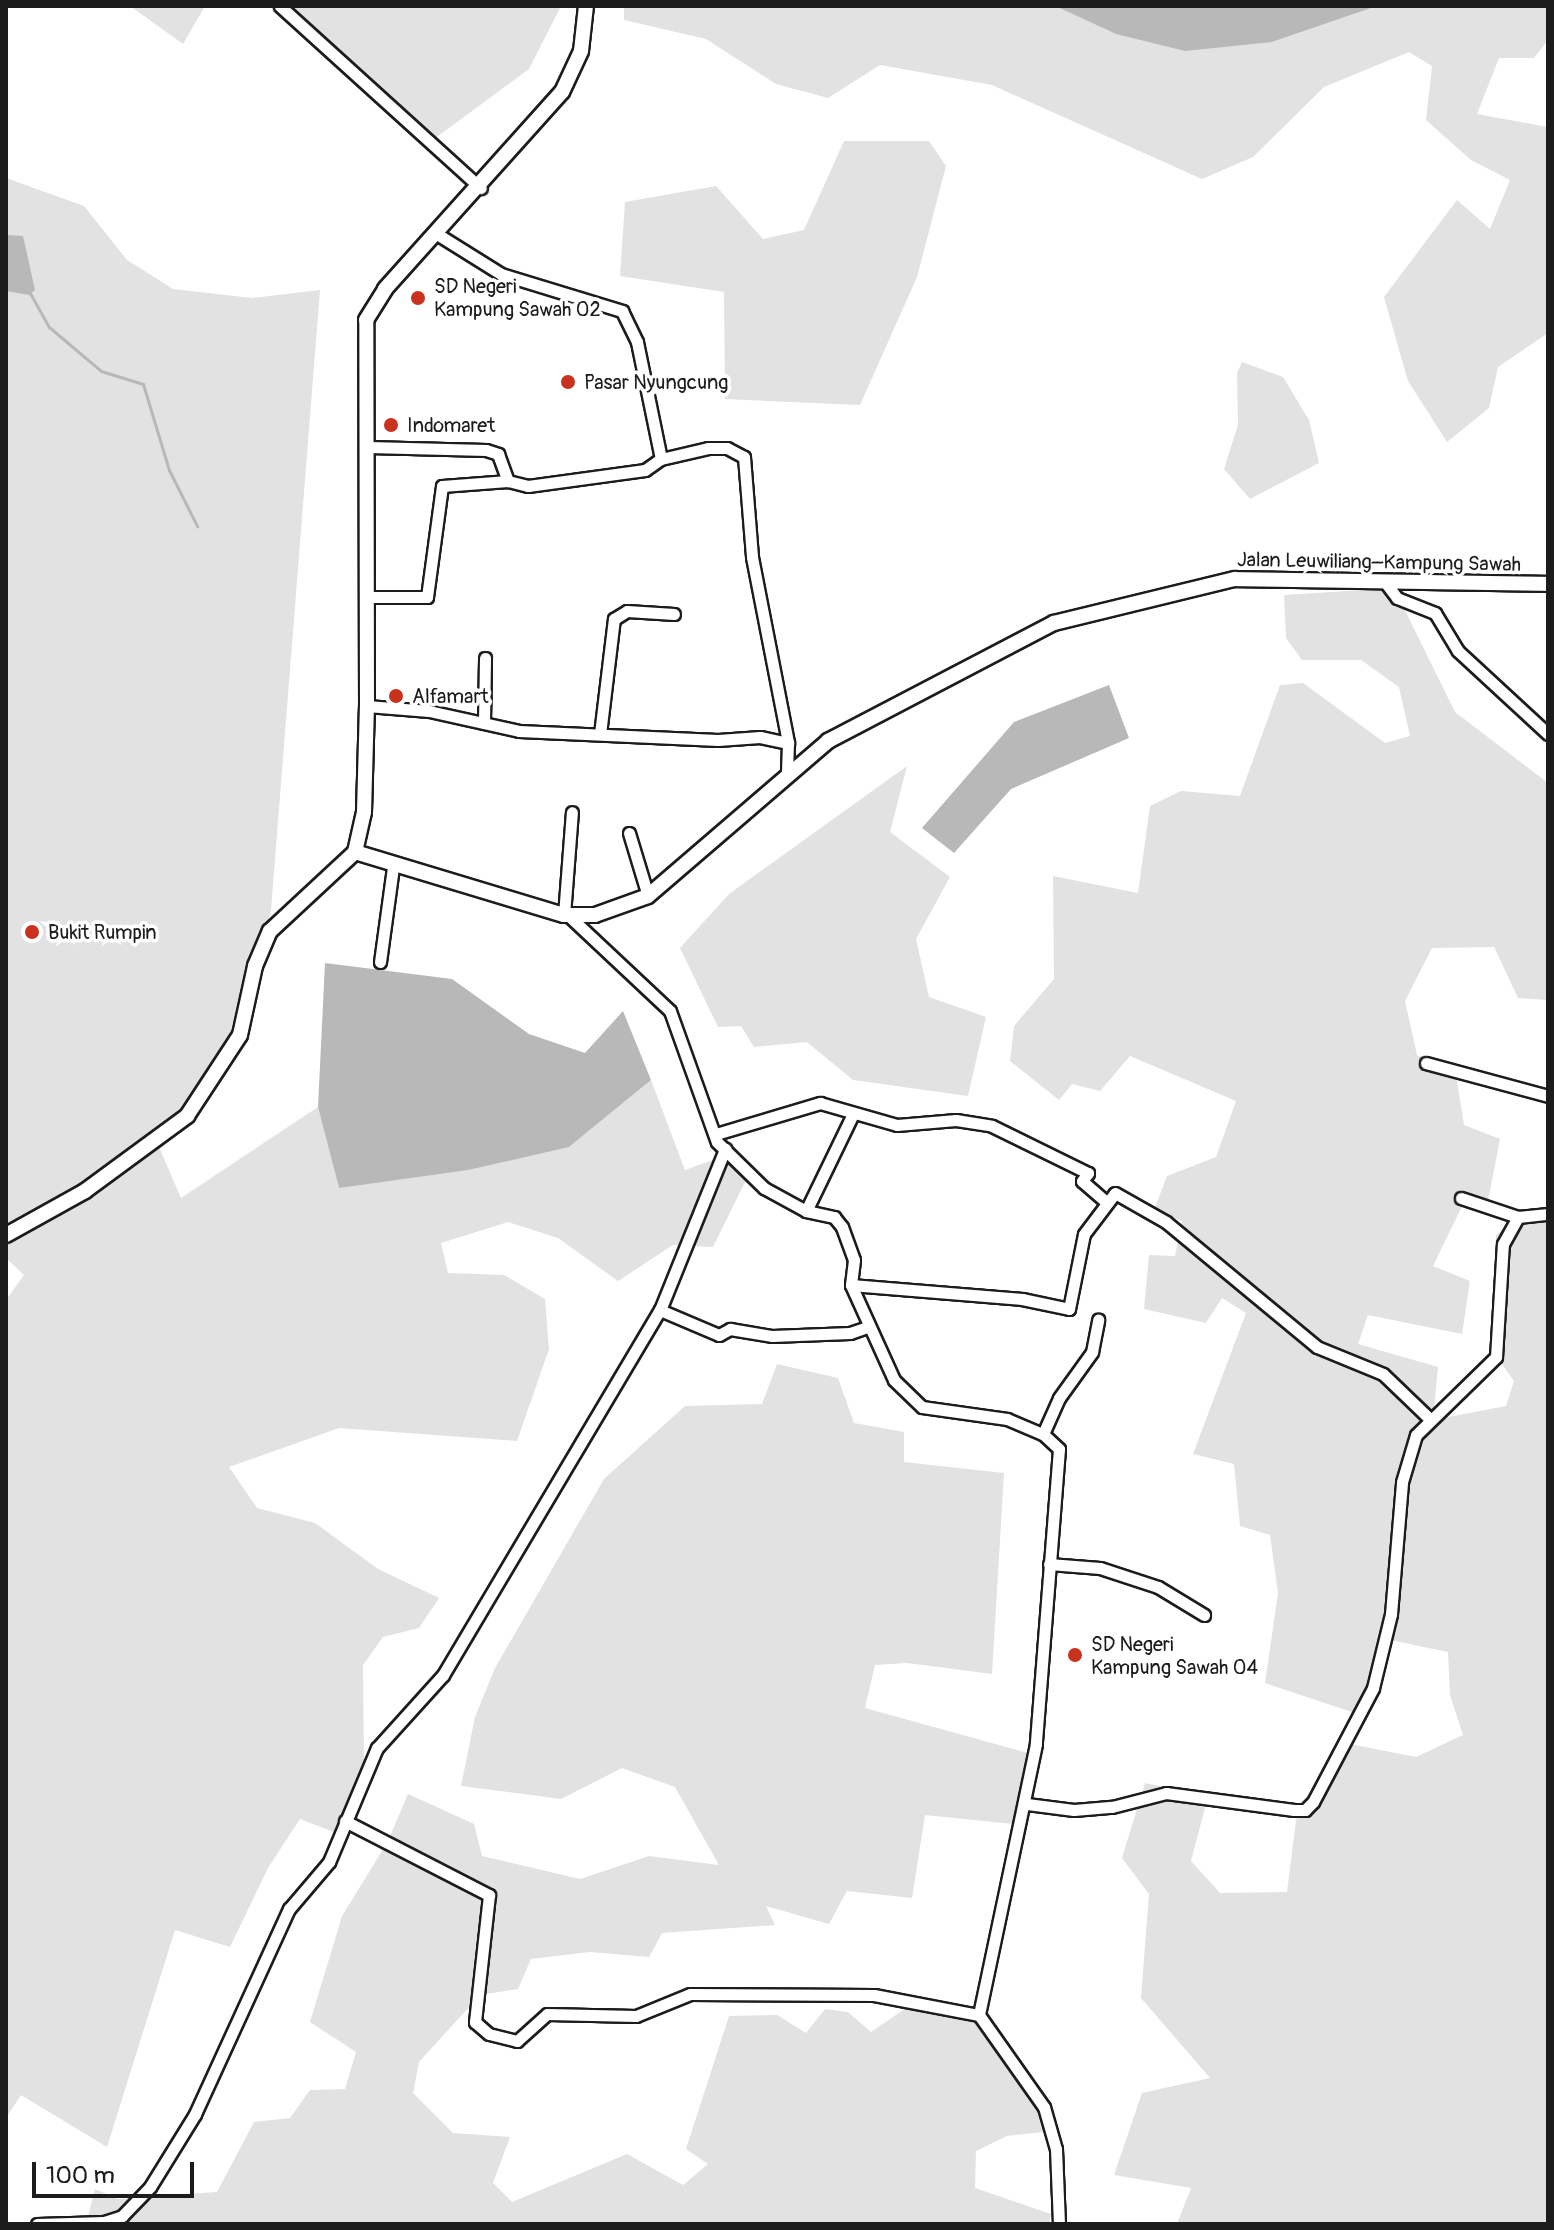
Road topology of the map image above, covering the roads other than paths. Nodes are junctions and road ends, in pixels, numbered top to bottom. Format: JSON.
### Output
{"nodes":[{"id":1,"x":280,"y":6,"type":"edge"},
{"id":2,"x":586,"y":6,"type":"edge"},
{"id":3,"x":481,"y":188,"type":"junction"},
{"id":4,"x":437,"y":234,"type":"junction"},
{"id":5,"x":368,"y":447,"type":"junction"},
{"id":6,"x":661,"y":459,"type":"junction"},
{"id":7,"x":508,"y":481,"type":"junction"},
{"id":8,"x":1385,"y":582,"type":"junction"},
{"id":9,"x":1548,"y":584,"type":"edge"},
{"id":10,"x":367,"y":597,"type":"junction"},
{"id":11,"x":674,"y":614,"type":"dead end"},
{"id":12,"x":485,"y":658,"type":"dead end"},
{"id":13,"x":367,"y":706,"type":"junction"},
{"id":14,"x":484,"y":723,"type":"junction"},
{"id":15,"x":600,"y":734,"type":"junction"},
{"id":16,"x":1548,"y":734,"type":"edge"},
{"id":17,"x":788,"y":743,"type":"junction"},
{"id":18,"x":787,"y":772,"type":"junction"},
{"id":19,"x":572,"y":812,"type":"dead end"},
{"id":20,"x":629,"y":833,"type":"dead end"},
{"id":21,"x":355,"y":852,"type":"junction"},
{"id":22,"x":393,"y":867,"type":"junction"},
{"id":23,"x":648,"y":896,"type":"junction"},
{"id":24,"x":567,"y":916,"type":"junction"},
{"id":25,"x":380,"y":962,"type":"dead end"},
{"id":26,"x":1426,"y":1063,"type":"dead end"},
{"id":27,"x":1548,"y":1096,"type":"edge"},
{"id":28,"x":852,"y":1116,"type":"junction"},
{"id":29,"x":716,"y":1134,"type":"junction"},
{"id":30,"x":725,"y":1149,"type":"junction"},
{"id":31,"x":1461,"y":1198,"type":"dead end"},
{"id":32,"x":1105,"y":1201,"type":"junction"},
{"id":33,"x":806,"y":1211,"type":"junction"},
{"id":34,"x":1548,"y":1214,"type":"edge"},
{"id":35,"x":1518,"y":1217,"type":"junction"},
{"id":36,"x":6,"y":1235,"type":"edge"},
{"id":37,"x":851,"y":1285,"type":"junction"},
{"id":38,"x":660,"y":1310,"type":"junction"},
{"id":39,"x":1098,"y":1320,"type":"dead end"},
{"id":40,"x":867,"y":1327,"type":"junction"},
{"id":41,"x":1431,"y":1420,"type":"junction"},
{"id":42,"x":1043,"y":1434,"type":"junction"},
{"id":43,"x":1049,"y":1564,"type":"junction"},
{"id":44,"x":1204,"y":1615,"type":"dead end"},
{"id":45,"x":1027,"y":1804,"type":"junction"},
{"id":46,"x":345,"y":1821,"type":"junction"},
{"id":47,"x":979,"y":2015,"type":"junction"},
{"id":48,"x":37,"y":2224,"type":"edge"},
{"id":49,"x":1059,"y":2224,"type":"edge"}],
"edges":[{"from":1,"to":3,"type":"street"},
{"from":2,"to":3,"type":"main road"},
{"from":3,"to":4,"type":"main road"},
{"from":4,"to":5,"type":"main road"},
{"from":4,"to":6,"type":"street"},
{"from":5,"to":7,"type":"street"},
{"from":5,"to":10,"type":"main road"},
{"from":6,"to":7,"type":"street"},
{"from":6,"to":17,"type":"street"},
{"from":7,"to":10,"type":"street"},
{"from":8,"to":9,"type":"main road","name":"Jalan Leuwiliang–Kampung Sawah"},
{"from":8,"to":16,"type":"street"},
{"from":8,"to":18,"type":"main road","name":"Jalan Leuwiliang–Kampung Sawah"},
{"from":10,"to":13,"type":"main road"},
{"from":11,"to":15,"type":"street"},
{"from":12,"to":14,"type":"street"},
{"from":13,"to":14,"type":"street"},
{"from":13,"to":21,"type":"main road"},
{"from":14,"to":15,"type":"street"},
{"from":15,"to":17,"type":"street"},
{"from":17,"to":18,"type":"street"},
{"from":18,"to":23,"type":"main road","name":"Jalan Leuwiliang–Kampung Sawah"},
{"from":19,"to":24,"type":"street"},
{"from":20,"to":23,"type":"street"},
{"from":21,"to":22,"type":"main road","name":"Jalan Leuwiliang–Kampung Sawah"},
{"from":21,"to":36,"type":"main road"},
{"from":22,"to":24,"type":"main road","name":"Jalan Leuwiliang–Kampung Sawah"},
{"from":22,"to":25,"type":"street"},
{"from":23,"to":24,"type":"main road","name":"Jalan Leuwiliang–Kampung Sawah"},
{"from":24,"to":29,"type":"street"},
{"from":26,"to":27,"type":"street"},
{"from":28,"to":29,"type":"street"},
{"from":28,"to":32,"type":"street"},
{"from":28,"to":33,"type":"street"},
{"from":29,"to":30,"type":"street"},
{"from":30,"to":33,"type":"street"},
{"from":30,"to":38,"type":"street"},
{"from":31,"to":35,"type":"street"},
{"from":32,"to":37,"type":"street"},
{"from":32,"to":41,"type":"street"},
{"from":33,"to":37,"type":"street"},
{"from":34,"to":35,"type":"street"},
{"from":35,"to":41,"type":"street"},
{"from":37,"to":40,"type":"street"},
{"from":38,"to":40,"type":"street"},
{"from":38,"to":46,"type":"street"},
{"from":39,"to":42,"type":"street"},
{"from":40,"to":42,"type":"street"},
{"from":41,"to":45,"type":"street"},
{"from":42,"to":43,"type":"street"},
{"from":43,"to":44,"type":"street"},
{"from":43,"to":45,"type":"street"},
{"from":45,"to":47,"type":"street"},
{"from":46,"to":47,"type":"street"},
{"from":46,"to":48,"type":"street"},
{"from":47,"to":49,"type":"street"}]}
